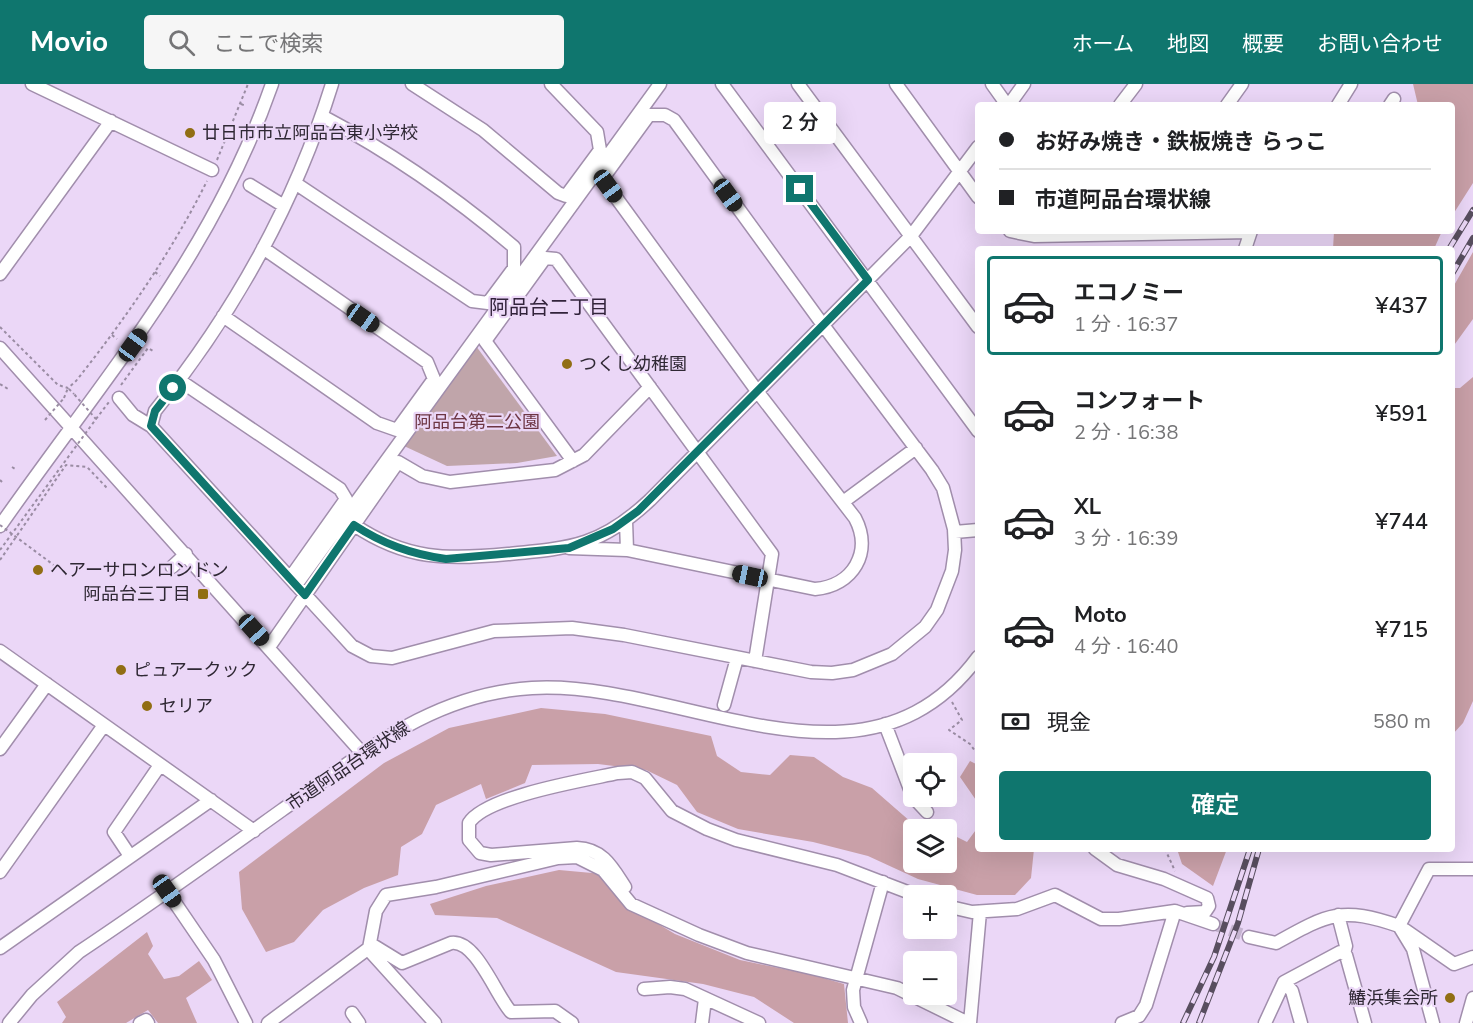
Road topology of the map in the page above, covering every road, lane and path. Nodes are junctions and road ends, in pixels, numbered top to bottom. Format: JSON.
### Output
{"nodes":[{"id":1,"x":32,"y":84,"type":"edge"},
{"id":2,"x":249,"y":84,"type":"edge"},
{"id":3,"x":272,"y":84,"type":"edge"},
{"id":4,"x":333,"y":84,"type":"edge"},
{"id":5,"x":412,"y":84,"type":"edge"},
{"id":6,"x":551,"y":84,"type":"edge"},
{"id":7,"x":660,"y":84,"type":"edge"},
{"id":8,"x":722,"y":84,"type":"edge"},
{"id":9,"x":798,"y":84,"type":"edge"},
{"id":10,"x":896,"y":84,"type":"edge"},
{"id":11,"x":992,"y":84,"type":"edge"},
{"id":12,"x":1024,"y":84,"type":"edge"},
{"id":13,"x":1136,"y":84,"type":"edge"},
{"id":14,"x":1242,"y":84,"type":"edge"},
{"id":15,"x":1351,"y":84,"type":"edge"},
{"id":16,"x":1006,"y":102,"type":"edge"},
{"id":17,"x":1010,"y":102,"type":"edge"},
{"id":18,"x":1122,"y":102,"type":"edge"},
{"id":19,"x":1229,"y":102,"type":"edge"},
{"id":20,"x":1343,"y":102,"type":"edge"},
{"id":21,"x":241,"y":104,"type":"junction"},
{"id":22,"x":246,"y":106,"type":"dead end"},
{"id":23,"x":322,"y":117,"type":"junction"},
{"id":24,"x":111,"y":121,"type":"junction"},
{"id":25,"x":227,"y":138,"type":"junction"},
{"id":26,"x":232,"y":140,"type":"dead end"},
{"id":27,"x":975,"y":151,"type":"edge"},
{"id":28,"x":212,"y":170,"type":"junction"},
{"id":29,"x":960,"y":171,"type":"junction"},
{"id":30,"x":295,"y":183,"type":"junction"},
{"id":31,"x":250,"y":185,"type":"dead end"},
{"id":32,"x":975,"y":193,"type":"edge"},
{"id":33,"x":194,"y":206,"type":"junction"},
{"id":34,"x":284,"y":206,"type":"junction"},
{"id":35,"x":200,"y":208,"type":"dead end"},
{"id":36,"x":911,"y":236,"type":"junction"},
{"id":37,"x":176,"y":238,"type":"junction"},
{"id":38,"x":181,"y":241,"type":"dead end"},
{"id":39,"x":263,"y":248,"type":"junction"},
{"id":40,"x":155,"y":272,"type":"junction"},
{"id":41,"x":0,"y":274,"type":"edge"},
{"id":42,"x":160,"y":276,"type":"dead end"},
{"id":43,"x":868,"y":280,"type":"junction"},
{"id":44,"x":134,"y":304,"type":"junction"},
{"id":45,"x":139,"y":308,"type":"dead end"},
{"id":46,"x":223,"y":316,"type":"junction"},
{"id":47,"x":975,"y":323,"type":"edge"},
{"id":48,"x":823,"y":325,"type":"junction"},
{"id":49,"x":0,"y":327,"type":"edge"},
{"id":50,"x":112,"y":335,"type":"junction"},
{"id":51,"x":117,"y":339,"type":"dead end"},
{"id":52,"x":0,"y":348,"type":"edge"},
{"id":53,"x":146,"y":351,"type":"dead end"},
{"id":54,"x":153,"y":351,"type":"dead end"},
{"id":55,"x":94,"y":359,"type":"junction"},
{"id":56,"x":99,"y":362,"type":"dead end"},
{"id":57,"x":179,"y":380,"type":"junction"},
{"id":58,"x":0,"y":384,"type":"edge"},
{"id":59,"x":650,"y":387,"type":"junction"},
{"id":60,"x":68,"y":388,"type":"junction"},
{"id":61,"x":8,"y":389,"type":"dead end"},
{"id":62,"x":757,"y":391,"type":"junction"},
{"id":63,"x":119,"y":398,"type":"dead end"},
{"id":64,"x":45,"y":420,"type":"dead end"},
{"id":65,"x":70,"y":426,"type":"junction"},
{"id":66,"x":151,"y":426,"type":"junction"},
{"id":67,"x":975,"y":427,"type":"edge"},
{"id":68,"x":916,"y":448,"type":"junction"},
{"id":69,"x":697,"y":452,"type":"junction"},
{"id":70,"x":573,"y":461,"type":"junction"},
{"id":71,"x":12,"y":466,"type":"dead end"},
{"id":72,"x":17,"y":470,"type":"dead end"},
{"id":73,"x":108,"y":489,"type":"dead end"},
{"id":74,"x":843,"y":502,"type":"junction"},
{"id":75,"x":626,"y":521,"type":"junction"},
{"id":76,"x":354,"y":525,"type":"junction"},
{"id":77,"x":0,"y":526,"type":"edge"},
{"id":78,"x":975,"y":530,"type":"edge"},
{"id":79,"x":955,"y":532,"type":"junction"},
{"id":80,"x":12,"y":533,"type":"junction"},
{"id":81,"x":569,"y":548,"type":"junction"},
{"id":82,"x":0,"y":549,"type":"edge"},
{"id":83,"x":627,"y":550,"type":"junction"},
{"id":84,"x":186,"y":554,"type":"junction"},
{"id":85,"x":0,"y":559,"type":"edge"},
{"id":86,"x":55,"y":566,"type":"dead end"},
{"id":87,"x":171,"y":567,"type":"dead end"},
{"id":88,"x":770,"y":580,"type":"junction"},
{"id":89,"x":293,"y":581,"type":"junction"},
{"id":90,"x":305,"y":595,"type":"junction"},
{"id":91,"x":269,"y":647,"type":"junction"},
{"id":92,"x":0,"y":651,"type":"edge"},
{"id":93,"x":737,"y":658,"type":"junction"},
{"id":94,"x":975,"y":661,"type":"edge"},
{"id":95,"x":755,"y":662,"type":"junction"},
{"id":96,"x":46,"y":684,"type":"junction"},
{"id":97,"x":952,"y":702,"type":"dead end"},
{"id":98,"x":724,"y":705,"type":"dead end"},
{"id":99,"x":885,"y":724,"type":"junction"},
{"id":100,"x":104,"y":725,"type":"junction"},
{"id":101,"x":0,"y":749,"type":"edge"},
{"id":102,"x":975,"y":750,"type":"edge"},
{"id":103,"x":363,"y":753,"type":"junction"},
{"id":104,"x":160,"y":765,"type":"junction"},
{"id":105,"x":211,"y":801,"type":"junction"},
{"id":106,"x":927,"y":812,"type":"dead end"},
{"id":107,"x":254,"y":831,"type":"junction"},
{"id":108,"x":1099,"y":852,"type":"edge"},
{"id":109,"x":130,"y":856,"type":"junction"},
{"id":110,"x":1473,"y":869,"type":"edge"},
{"id":111,"x":0,"y":872,"type":"edge"},
{"id":112,"x":883,"y":882,"type":"junction"},
{"id":113,"x":903,"y":890,"type":"edge"},
{"id":114,"x":167,"y":891,"type":"junction"},
{"id":115,"x":639,"y":908,"type":"junction"},
{"id":116,"x":957,"y":909,"type":"edge"},
{"id":117,"x":980,"y":912,"type":"junction"},
{"id":118,"x":1179,"y":912,"type":"junction"},
{"id":119,"x":1338,"y":915,"type":"junction"},
{"id":120,"x":1213,"y":924,"type":"tunnel mouth"},
{"id":121,"x":1399,"y":926,"type":"junction"},
{"id":122,"x":1249,"y":937,"type":"tunnel mouth"},
{"id":123,"x":369,"y":947,"type":"junction"},
{"id":124,"x":0,"y":948,"type":"edge"},
{"id":125,"x":1344,"y":953,"type":"junction"},
{"id":126,"x":1473,"y":957,"type":"edge"},
{"id":127,"x":856,"y":979,"type":"junction"},
{"id":128,"x":1284,"y":982,"type":"junction"},
{"id":129,"x":644,"y":989,"type":"dead end"},
{"id":130,"x":1473,"y":998,"type":"edge"},
{"id":131,"x":705,"y":999,"type":"junction"},
{"id":132,"x":271,"y":1022,"type":"edge"},
{"id":133,"x":9,"y":1023,"type":"edge"},
{"id":134,"x":140,"y":1023,"type":"edge"},
{"id":135,"x":148,"y":1023,"type":"edge"},
{"id":136,"x":246,"y":1023,"type":"edge"},
{"id":137,"x":435,"y":1023,"type":"edge"},
{"id":138,"x":572,"y":1023,"type":"edge"},
{"id":139,"x":702,"y":1023,"type":"edge"},
{"id":140,"x":759,"y":1023,"type":"edge"},
{"id":141,"x":861,"y":1023,"type":"edge"},
{"id":142,"x":969,"y":1023,"type":"edge"},
{"id":143,"x":1122,"y":1023,"type":"edge"},
{"id":144,"x":1265,"y":1023,"type":"edge"},
{"id":145,"x":1301,"y":1023,"type":"edge"},
{"id":146,"x":1365,"y":1023,"type":"edge"},
{"id":147,"x":1433,"y":1023,"type":"edge"},
{"id":148,"x":1466,"y":1023,"type":"edge"}],
"edges":[{"from":1,"to":24,"type":"street"},
{"from":2,"to":21,"type":"path"},
{"from":3,"to":65,"type":"street"},
{"from":4,"to":23,"type":"street"},
{"from":5,"to":6,"type":"street"},
{"from":7,"to":89,"type":"street"},
{"from":8,"to":43,"type":"street"},
{"from":9,"to":36,"type":"street"},
{"from":10,"to":29,"type":"street"},
{"from":11,"to":16,"type":"street"},
{"from":12,"to":17,"type":"street"},
{"from":13,"to":18,"type":"street"},
{"from":14,"to":19,"type":"street"},
{"from":15,"to":20,"type":"street"},
{"from":21,"to":22,"type":"path"},
{"from":21,"to":25,"type":"path"},
{"from":23,"to":30,"type":"street"},
{"from":23,"to":30,"type":"street"},
{"from":24,"to":28,"type":"street"},
{"from":24,"to":41,"type":"street"},
{"from":25,"to":26,"type":"path"},
{"from":25,"to":28,"type":"path"},
{"from":27,"to":29,"type":"street"},
{"from":28,"to":33,"type":"path"},
{"from":29,"to":32,"type":"street"},
{"from":29,"to":36,"type":"street"},
{"from":30,"to":34,"type":"street"},
{"from":31,"to":34,"type":"street"},
{"from":33,"to":35,"type":"path"},
{"from":33,"to":37,"type":"path"},
{"from":34,"to":39,"type":"street"},
{"from":36,"to":43,"type":"street"},
{"from":36,"to":47,"type":"street"},
{"from":37,"to":38,"type":"path"},
{"from":37,"to":40,"type":"path"},
{"from":39,"to":46,"type":"street"},
{"from":39,"to":46,"type":"street"},
{"from":40,"to":42,"type":"path"},
{"from":40,"to":44,"type":"path"},
{"from":43,"to":48,"type":"street"},
{"from":43,"to":67,"type":"street"},
{"from":44,"to":45,"type":"path"},
{"from":44,"to":50,"type":"path"},
{"from":46,"to":57,"type":"street"},
{"from":48,"to":62,"type":"street"},
{"from":48,"to":62,"type":"street"},
{"from":48,"to":68,"type":"street"},
{"from":49,"to":60,"type":"path"},
{"from":50,"to":51,"type":"path"},
{"from":50,"to":55,"type":"path"},
{"from":52,"to":65,"type":"street"},
{"from":53,"to":54,"type":"path"},
{"from":55,"to":56,"type":"path"},
{"from":55,"to":60,"type":"path"},
{"from":57,"to":66,"type":"street"},
{"from":57,"to":89,"type":"street"},
{"from":58,"to":61,"type":"path"},
{"from":59,"to":69,"type":"street"},
{"from":59,"to":70,"type":"street"},
{"from":59,"to":70,"type":"street"},
{"from":60,"to":64,"type":"path","bridge":true},
{"from":60,"to":80,"type":"path","bridge":true},
{"from":62,"to":69,"type":"street"},
{"from":62,"to":74,"type":"street"},
{"from":63,"to":66,"type":"street"},
{"from":65,"to":77,"type":"street"},
{"from":65,"to":84,"type":"street"},
{"from":66,"to":89,"type":"street"},
{"from":68,"to":74,"type":"street"},
{"from":68,"to":79,"type":"street"},
{"from":69,"to":75,"type":"street"},
{"from":69,"to":88,"type":"street"},
{"from":70,"to":76,"type":"street"},
{"from":71,"to":72,"type":"path"},
{"from":73,"to":85,"type":"path","bridge":true},
{"from":74,"to":88,"type":"street"},
{"from":75,"to":81,"type":"street"},
{"from":75,"to":83,"type":"street"},
{"from":76,"to":81,"type":"street"},
{"from":76,"to":90,"type":"street"},
{"from":77,"to":80,"type":"path","bridge":true},
{"from":78,"to":79,"type":"street"},
{"from":79,"to":95,"type":"street"},
{"from":80,"to":82,"type":"path","bridge":true},
{"from":80,"to":86,"type":"path","bridge":true},
{"from":81,"to":83,"type":"street"},
{"from":83,"to":88,"type":"street"},
{"from":84,"to":87,"type":"street"},
{"from":84,"to":91,"type":"street"},
{"from":88,"to":95,"type":"street"},
{"from":89,"to":90,"type":"street"},
{"from":90,"to":91,"type":"street"},
{"from":90,"to":93,"type":"street"},
{"from":91,"to":103,"type":"street"},
{"from":92,"to":96,"type":"street"},
{"from":93,"to":95,"type":"street"},
{"from":93,"to":98,"type":"street"},
{"from":94,"to":99,"type":"street","name":"市道阿品台環状線"},
{"from":96,"to":100,"type":"street"},
{"from":96,"to":101,"type":"street"},
{"from":97,"to":102,"type":"path"},
{"from":99,"to":103,"type":"street","name":"市道阿品台環状線"},
{"from":99,"to":106,"type":"street"},
{"from":100,"to":104,"type":"street"},
{"from":100,"to":111,"type":"street"},
{"from":103,"to":107,"type":"street","name":"市道阿品台環状線"},
{"from":104,"to":105,"type":"street"},
{"from":104,"to":109,"type":"street"},
{"from":105,"to":107,"type":"street"},
{"from":105,"to":109,"type":"street"},
{"from":107,"to":114,"type":"street","name":"市道阿品台環状線"},
{"from":108,"to":118,"type":"street"},
{"from":109,"to":124,"type":"street"},
{"from":110,"to":121,"type":"street"},
{"from":112,"to":113,"type":"street"},
{"from":112,"to":115,"type":"street"},
{"from":112,"to":127,"type":"street"},
{"from":114,"to":133,"type":"street","name":"市道阿品台環状線"},
{"from":114,"to":136,"type":"street"},
{"from":115,"to":123,"type":"street"},
{"from":115,"to":127,"type":"street"},
{"from":116,"to":117,"type":"street"},
{"from":117,"to":118,"type":"street"},
{"from":117,"to":142,"type":"street"},
{"from":118,"to":120,"type":"street"},
{"from":118,"to":143,"type":"street"},
{"from":119,"to":121,"type":"street"},
{"from":119,"to":122,"type":"street"},
{"from":119,"to":125,"type":"street"},
{"from":121,"to":126,"type":"street"},
{"from":121,"to":147,"type":"street"},
{"from":123,"to":132,"type":"street"},
{"from":123,"to":137,"type":"street"},
{"from":123,"to":138,"type":"street"},
{"from":125,"to":128,"type":"street"},
{"from":125,"to":146,"type":"street"},
{"from":127,"to":141,"type":"street"},
{"from":127,"to":142,"type":"street"},
{"from":128,"to":144,"type":"street"},
{"from":128,"to":145,"type":"street"},
{"from":129,"to":131,"type":"street"},
{"from":130,"to":148,"type":"street"},
{"from":131,"to":139,"type":"street"},
{"from":131,"to":140,"type":"street"},
{"from":134,"to":135,"type":"street"}]}
